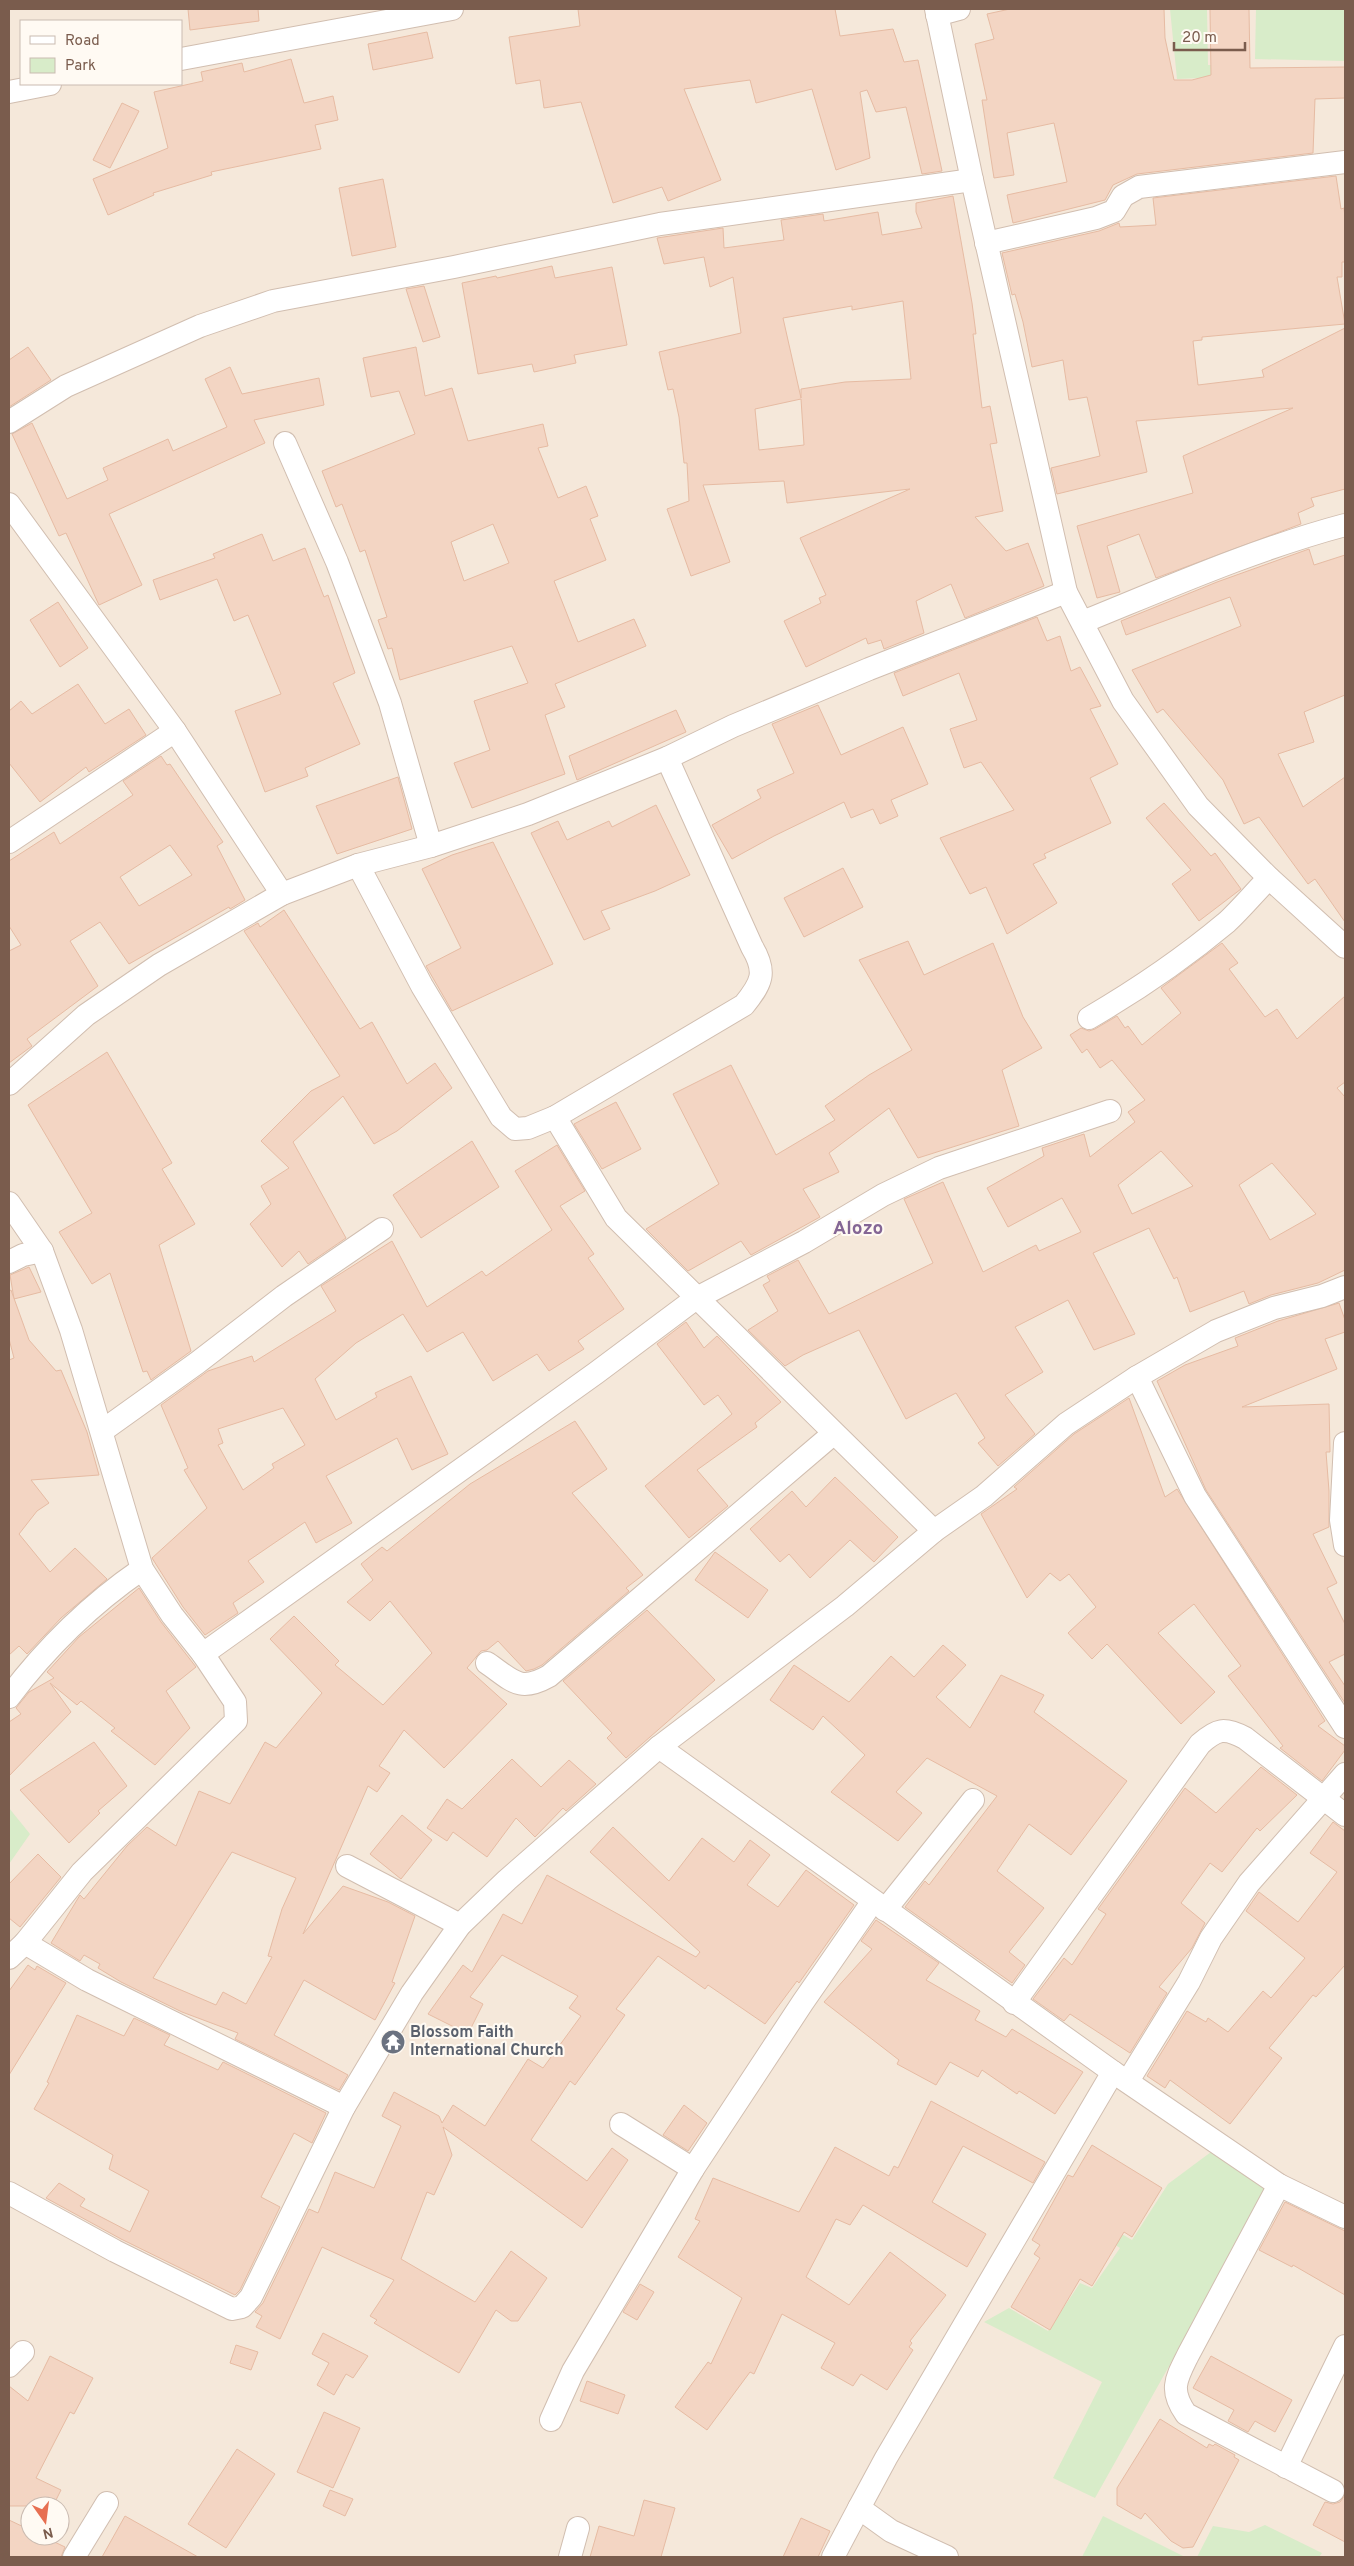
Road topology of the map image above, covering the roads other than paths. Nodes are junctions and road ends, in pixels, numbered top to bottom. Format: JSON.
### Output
{"nodes":[{"id":1,"x":452,"y":9,"type":"edge"},
{"id":2,"x":959,"y":9,"type":"edge"},
{"id":3,"x":937,"y":12,"type":"edge"},
{"id":4,"x":182,"y":59,"type":"edge"},
{"id":5,"x":45,"y":85,"type":"edge"},
{"id":6,"x":9,"y":92,"type":"edge"},
{"id":7,"x":1345,"y":162,"type":"edge"},
{"id":8,"x":972,"y":180,"type":"junction"},
{"id":9,"x":986,"y":243,"type":"junction"},
{"id":10,"x":9,"y":422,"type":"edge"},
{"id":11,"x":285,"y":443,"type":"dead end"},
{"id":12,"x":9,"y":504,"type":"edge"},
{"id":13,"x":1345,"y":525,"type":"edge"},
{"id":14,"x":1066,"y":592,"type":"junction"},
{"id":15,"x":1083,"y":622,"type":"junction"},
{"id":16,"x":175,"y":732,"type":"junction"},
{"id":17,"x":667,"y":758,"type":"junction"},
{"id":18,"x":9,"y":842,"type":"edge"},
{"id":19,"x":431,"y":846,"type":"junction"},
{"id":20,"x":358,"y":865,"type":"junction"},
{"id":21,"x":1269,"y":878,"type":"junction"},
{"id":22,"x":282,"y":894,"type":"junction"},
{"id":23,"x":1345,"y":947,"type":"edge"},
{"id":24,"x":1089,"y":1018,"type":"dead end"},
{"id":25,"x":10,"y":1080,"type":"edge"},
{"id":26,"x":1110,"y":1111,"type":"dead end"},
{"id":27,"x":555,"y":1117,"type":"junction"},
{"id":28,"x":9,"y":1203,"type":"edge"},
{"id":29,"x":382,"y":1229,"type":"dead end"},
{"id":30,"x":42,"y":1251,"type":"junction"},
{"id":31,"x":9,"y":1262,"type":"edge"},
{"id":32,"x":1345,"y":1287,"type":"edge"},
{"id":33,"x":695,"y":1299,"type":"junction"},
{"id":34,"x":1137,"y":1377,"type":"junction"},
{"id":35,"x":102,"y":1431,"type":"junction"},
{"id":36,"x":833,"y":1434,"type":"junction"},
{"id":37,"x":1345,"y":1443,"type":"edge"},
{"id":38,"x":934,"y":1531,"type":"junction"},
{"id":39,"x":1345,"y":1545,"type":"edge"},
{"id":40,"x":142,"y":1569,"type":"junction"},
{"id":41,"x":203,"y":1654,"type":"junction"},
{"id":42,"x":487,"y":1663,"type":"dead end"},
{"id":43,"x":9,"y":1697,"type":"edge"},
{"id":44,"x":1345,"y":1727,"type":"edge"},
{"id":45,"x":660,"y":1748,"type":"junction"},
{"id":46,"x":1345,"y":1774,"type":"edge"},
{"id":47,"x":973,"y":1800,"type":"dead end"},
{"id":48,"x":1323,"y":1800,"type":"junction"},
{"id":49,"x":1345,"y":1815,"type":"edge"},
{"id":50,"x":347,"y":1866,"type":"dead end"},
{"id":51,"x":879,"y":1906,"type":"junction"},
{"id":52,"x":460,"y":1925,"type":"junction"},
{"id":53,"x":17,"y":1951,"type":"edge"},
{"id":54,"x":1014,"y":2003,"type":"junction"},
{"id":55,"x":1120,"y":2076,"type":"junction"},
{"id":56,"x":344,"y":2108,"type":"junction"},
{"id":57,"x":621,"y":2124,"type":"dead end"},
{"id":58,"x":693,"y":2169,"type":"junction"},
{"id":59,"x":1280,"y":2185,"type":"junction"},
{"id":60,"x":9,"y":2193,"type":"edge"},
{"id":61,"x":1345,"y":2217,"type":"edge"},
{"id":62,"x":1345,"y":2346,"type":"edge"},
{"id":63,"x":551,"y":2420,"type":"dead end"},
{"id":64,"x":1286,"y":2467,"type":"junction"},
{"id":65,"x":1333,"y":2491,"type":"dead end"},
{"id":66,"x":107,"y":2503,"type":"dead end"},
{"id":67,"x":859,"y":2508,"type":"junction"},
{"id":68,"x":578,"y":2528,"type":"dead end"},
{"id":69,"x":74,"y":2557,"type":"edge"},
{"id":70,"x":570,"y":2557,"type":"edge"},
{"id":71,"x":833,"y":2557,"type":"edge"},
{"id":72,"x":948,"y":2557,"type":"edge"}],
"edges":[{"from":1,"to":4,"type":"street"},
{"from":2,"to":3,"type":"street"},
{"from":3,"to":8,"type":"street"},
{"from":5,"to":6,"type":"street"},
{"from":7,"to":9,"type":"street"},
{"from":8,"to":9,"type":"street"},
{"from":8,"to":10,"type":"street"},
{"from":9,"to":14,"type":"street"},
{"from":11,"to":19,"type":"street"},
{"from":12,"to":16,"type":"street"},
{"from":13,"to":15,"type":"street"},
{"from":14,"to":15,"type":"street"},
{"from":14,"to":17,"type":"street"},
{"from":15,"to":21,"type":"street"},
{"from":16,"to":18,"type":"street"},
{"from":16,"to":22,"type":"street"},
{"from":17,"to":19,"type":"street"},
{"from":17,"to":27,"type":"street"},
{"from":19,"to":20,"type":"street"},
{"from":20,"to":22,"type":"street"},
{"from":20,"to":27,"type":"street"},
{"from":21,"to":23,"type":"street"},
{"from":21,"to":24,"type":"street"},
{"from":22,"to":25,"type":"street"},
{"from":26,"to":33,"type":"street"},
{"from":27,"to":33,"type":"street"},
{"from":28,"to":30,"type":"street"},
{"from":29,"to":35,"type":"street"},
{"from":30,"to":31,"type":"street"},
{"from":30,"to":35,"type":"street"},
{"from":32,"to":34,"type":"street"},
{"from":33,"to":36,"type":"street"},
{"from":33,"to":41,"type":"street"},
{"from":34,"to":38,"type":"street"},
{"from":34,"to":44,"type":"street"},
{"from":35,"to":40,"type":"street"},
{"from":36,"to":38,"type":"street"},
{"from":36,"to":42,"type":"street"},
{"from":37,"to":39,"type":"street"},
{"from":38,"to":45,"type":"street"},
{"from":40,"to":41,"type":"street"},
{"from":40,"to":43,"type":"street"},
{"from":41,"to":53,"type":"street"},
{"from":45,"to":51,"type":"street"},
{"from":45,"to":52,"type":"street"},
{"from":46,"to":48,"type":"street"},
{"from":47,"to":51,"type":"street"},
{"from":48,"to":49,"type":"street"},
{"from":48,"to":54,"type":"street"},
{"from":48,"to":55,"type":"street"},
{"from":50,"to":52,"type":"street"},
{"from":51,"to":54,"type":"street"},
{"from":51,"to":58,"type":"street"},
{"from":52,"to":56,"type":"street"},
{"from":53,"to":56,"type":"street"},
{"from":54,"to":55,"type":"street"},
{"from":55,"to":59,"type":"street"},
{"from":55,"to":67,"type":"street"},
{"from":56,"to":60,"type":"street"},
{"from":57,"to":58,"type":"street"},
{"from":58,"to":63,"type":"street"},
{"from":59,"to":61,"type":"street"},
{"from":59,"to":64,"type":"street"},
{"from":62,"to":64,"type":"street"},
{"from":64,"to":65,"type":"street"},
{"from":66,"to":69,"type":"street"},
{"from":67,"to":71,"type":"street"},
{"from":67,"to":72,"type":"street"},
{"from":68,"to":70,"type":"street"}]}
